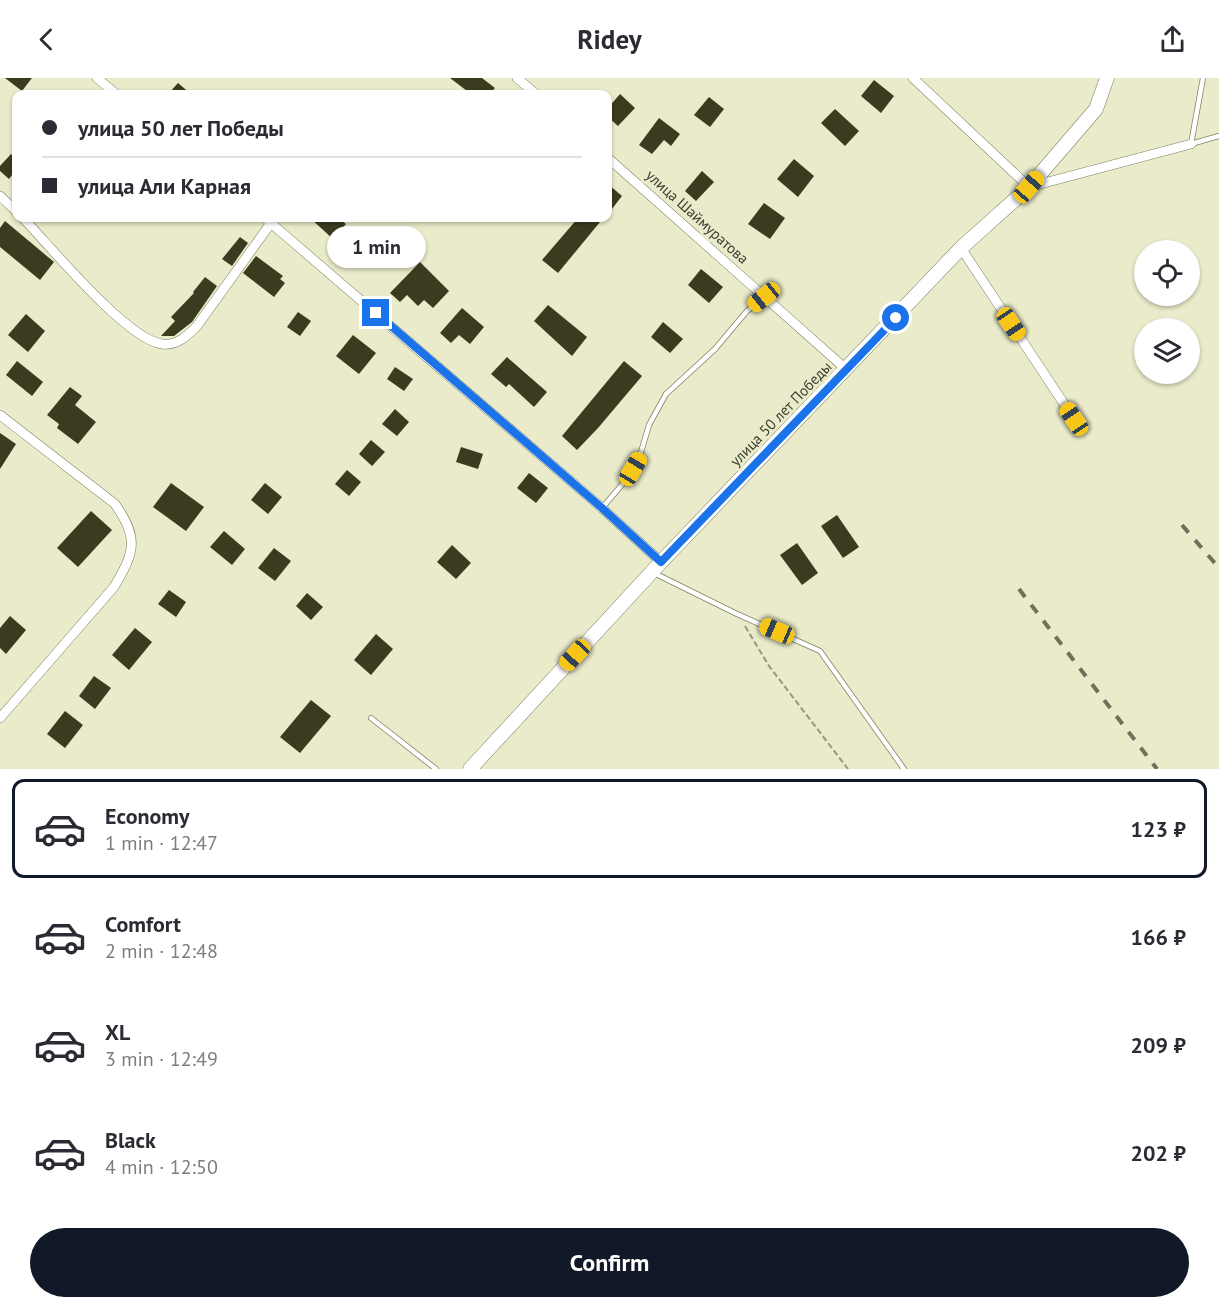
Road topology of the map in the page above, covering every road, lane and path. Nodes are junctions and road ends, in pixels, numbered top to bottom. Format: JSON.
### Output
{"nodes":[{"id":1,"x":96,"y":78,"type":"edge"},
{"id":2,"x":517,"y":78,"type":"edge"},
{"id":3,"x":913,"y":78,"type":"edge"},
{"id":4,"x":1107,"y":78,"type":"edge"},
{"id":5,"x":1203,"y":78,"type":"edge"},
{"id":6,"x":111,"y":90,"type":"edge"},
{"id":7,"x":531,"y":90,"type":"edge"},
{"id":8,"x":1219,"y":136,"type":"edge"},
{"id":9,"x":1191,"y":144,"type":"junction"},
{"id":10,"x":612,"y":162,"type":"edge"},
{"id":11,"x":1029,"y":187,"type":"junction"},
{"id":12,"x":0,"y":196,"type":"edge"},
{"id":13,"x":12,"y":207,"type":"edge"},
{"id":14,"x":27,"y":222,"type":"edge"},
{"id":15,"x":267,"y":222,"type":"edge"},
{"id":16,"x":270,"y":222,"type":"edge"},
{"id":17,"x":961,"y":248,"type":"junction"},
{"id":18,"x":764,"y":297,"type":"junction"},
{"id":19,"x":847,"y":370,"type":"junction"},
{"id":20,"x":0,"y":415,"type":"edge"},
{"id":21,"x":1074,"y":419,"type":"dead end"},
{"id":22,"x":602,"y":508,"type":"junction"},
{"id":23,"x":656,"y":567,"type":"junction"},
{"id":24,"x":737,"y":614,"type":"junction"},
{"id":25,"x":0,"y":718,"type":"edge"},
{"id":26,"x":371,"y":718,"type":"dead end"},
{"id":27,"x":436,"y":769,"type":"edge"},
{"id":28,"x":470,"y":769,"type":"edge"},
{"id":29,"x":848,"y":769,"type":"edge"},
{"id":30,"x":904,"y":769,"type":"edge"}],
"edges":[{"from":1,"to":6,"type":"street"},
{"from":2,"to":7,"type":"street"},
{"from":3,"to":11,"type":"street"},
{"from":4,"to":11,"type":"street","name":"улица 50 лет Победы"},
{"from":5,"to":9,"type":"lane"},
{"from":8,"to":9,"type":"lane"},
{"from":9,"to":11,"type":"street"},
{"from":10,"to":18,"type":"street","name":"улица Шаймуратова"},
{"from":11,"to":17,"type":"street","name":"улица 50 лет Победы"},
{"from":12,"to":13,"type":"street"},
{"from":14,"to":15,"type":"street"},
{"from":16,"to":22,"type":"street"},
{"from":17,"to":19,"type":"street","name":"улица 50 лет Победы"},
{"from":17,"to":21,"type":"street"},
{"from":18,"to":19,"type":"street","name":"улица Шаймуратова"},
{"from":18,"to":22,"type":"lane"},
{"from":19,"to":23,"type":"street","name":"улица 50 лет Победы"},
{"from":20,"to":25,"type":"street"},
{"from":22,"to":23,"type":"street"},
{"from":23,"to":24,"type":"lane"},
{"from":23,"to":28,"type":"street","name":"улица 50 лет Победы"},
{"from":24,"to":29,"type":"path"},
{"from":24,"to":30,"type":"lane"},
{"from":26,"to":27,"type":"lane"}]}
